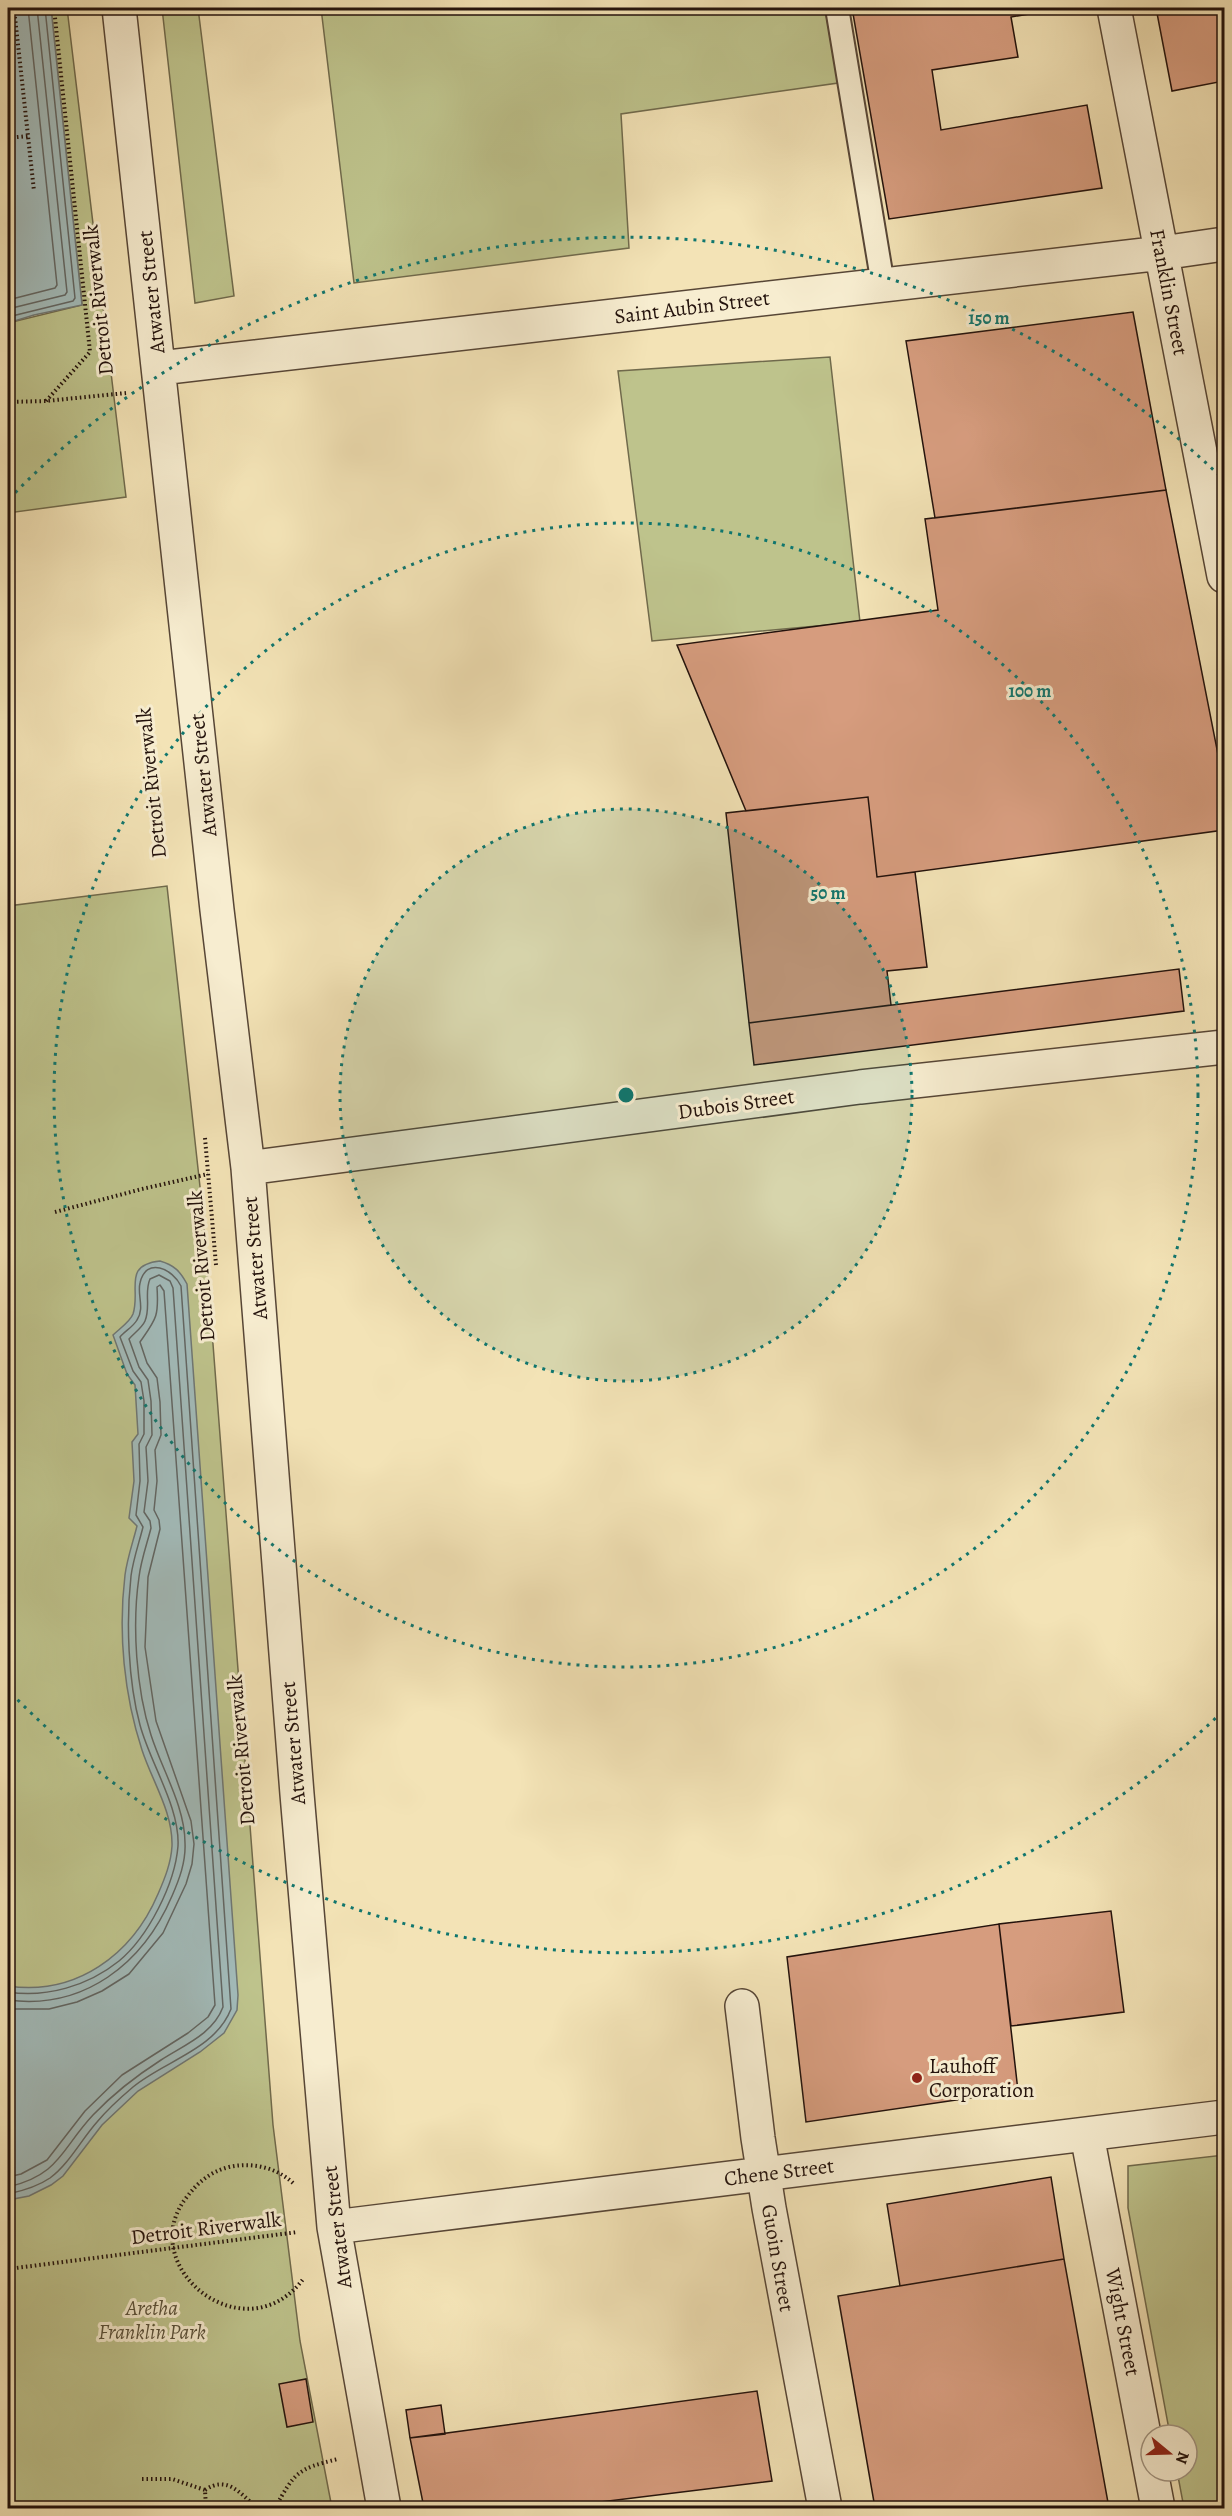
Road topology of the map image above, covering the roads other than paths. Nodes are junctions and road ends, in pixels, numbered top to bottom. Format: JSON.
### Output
{"nodes":[{"id":1,"x":118,"y":8,"type":"edge"},
{"id":2,"x":837,"y":8,"type":"edge"},
{"id":3,"x":1114,"y":8,"type":"edge"},
{"id":4,"x":1224,"y":244,"type":"edge"},
{"id":5,"x":1162,"y":253,"type":"junction"},
{"id":6,"x":883,"y":285,"type":"junction"},
{"id":7,"x":160,"y":378,"type":"junction"},
{"id":8,"x":1224,"y":576,"type":"edge"},
{"id":9,"x":1224,"y":1047,"type":"edge"},
{"id":10,"x":248,"y":1168,"type":"junction"},
{"id":11,"x":742,"y":2006,"type":"dead end"},
{"id":12,"x":1224,"y":2117,"type":"edge"},
{"id":13,"x":1087,"y":2135,"type":"junction"},
{"id":14,"x":763,"y":2173,"type":"junction"},
{"id":15,"x":334,"y":2227,"type":"junction"},
{"id":16,"x":384,"y":2508,"type":"edge"},
{"id":17,"x":825,"y":2508,"type":"edge"},
{"id":18,"x":1158,"y":2508,"type":"edge"}],
"edges":[{"from":1,"to":7,"type":"street","name":"Atwater Street"},
{"from":2,"to":6,"type":"lane"},
{"from":3,"to":5,"type":"street","name":"Franklin Street"},
{"from":4,"to":5,"type":"street","name":"Saint Aubin Street"},
{"from":5,"to":6,"type":"street","name":"Saint Aubin Street"},
{"from":5,"to":8,"type":"street","name":"Franklin Street"},
{"from":6,"to":7,"type":"street","name":"Saint Aubin Street"},
{"from":7,"to":10,"type":"street","name":"Atwater Street"},
{"from":9,"to":10,"type":"street","name":"Dubois Street"},
{"from":10,"to":15,"type":"street","name":"Atwater Street"},
{"from":11,"to":14,"type":"street","name":"Guoin Street"},
{"from":12,"to":13,"type":"street","name":"Chene Street"},
{"from":13,"to":14,"type":"street","name":"Chene Street"},
{"from":13,"to":18,"type":"street","name":"Wight Street"},
{"from":14,"to":15,"type":"street","name":"Chene Street"},
{"from":14,"to":17,"type":"street","name":"Guoin Street"},
{"from":15,"to":16,"type":"street","name":"Atwater Street"}]}
